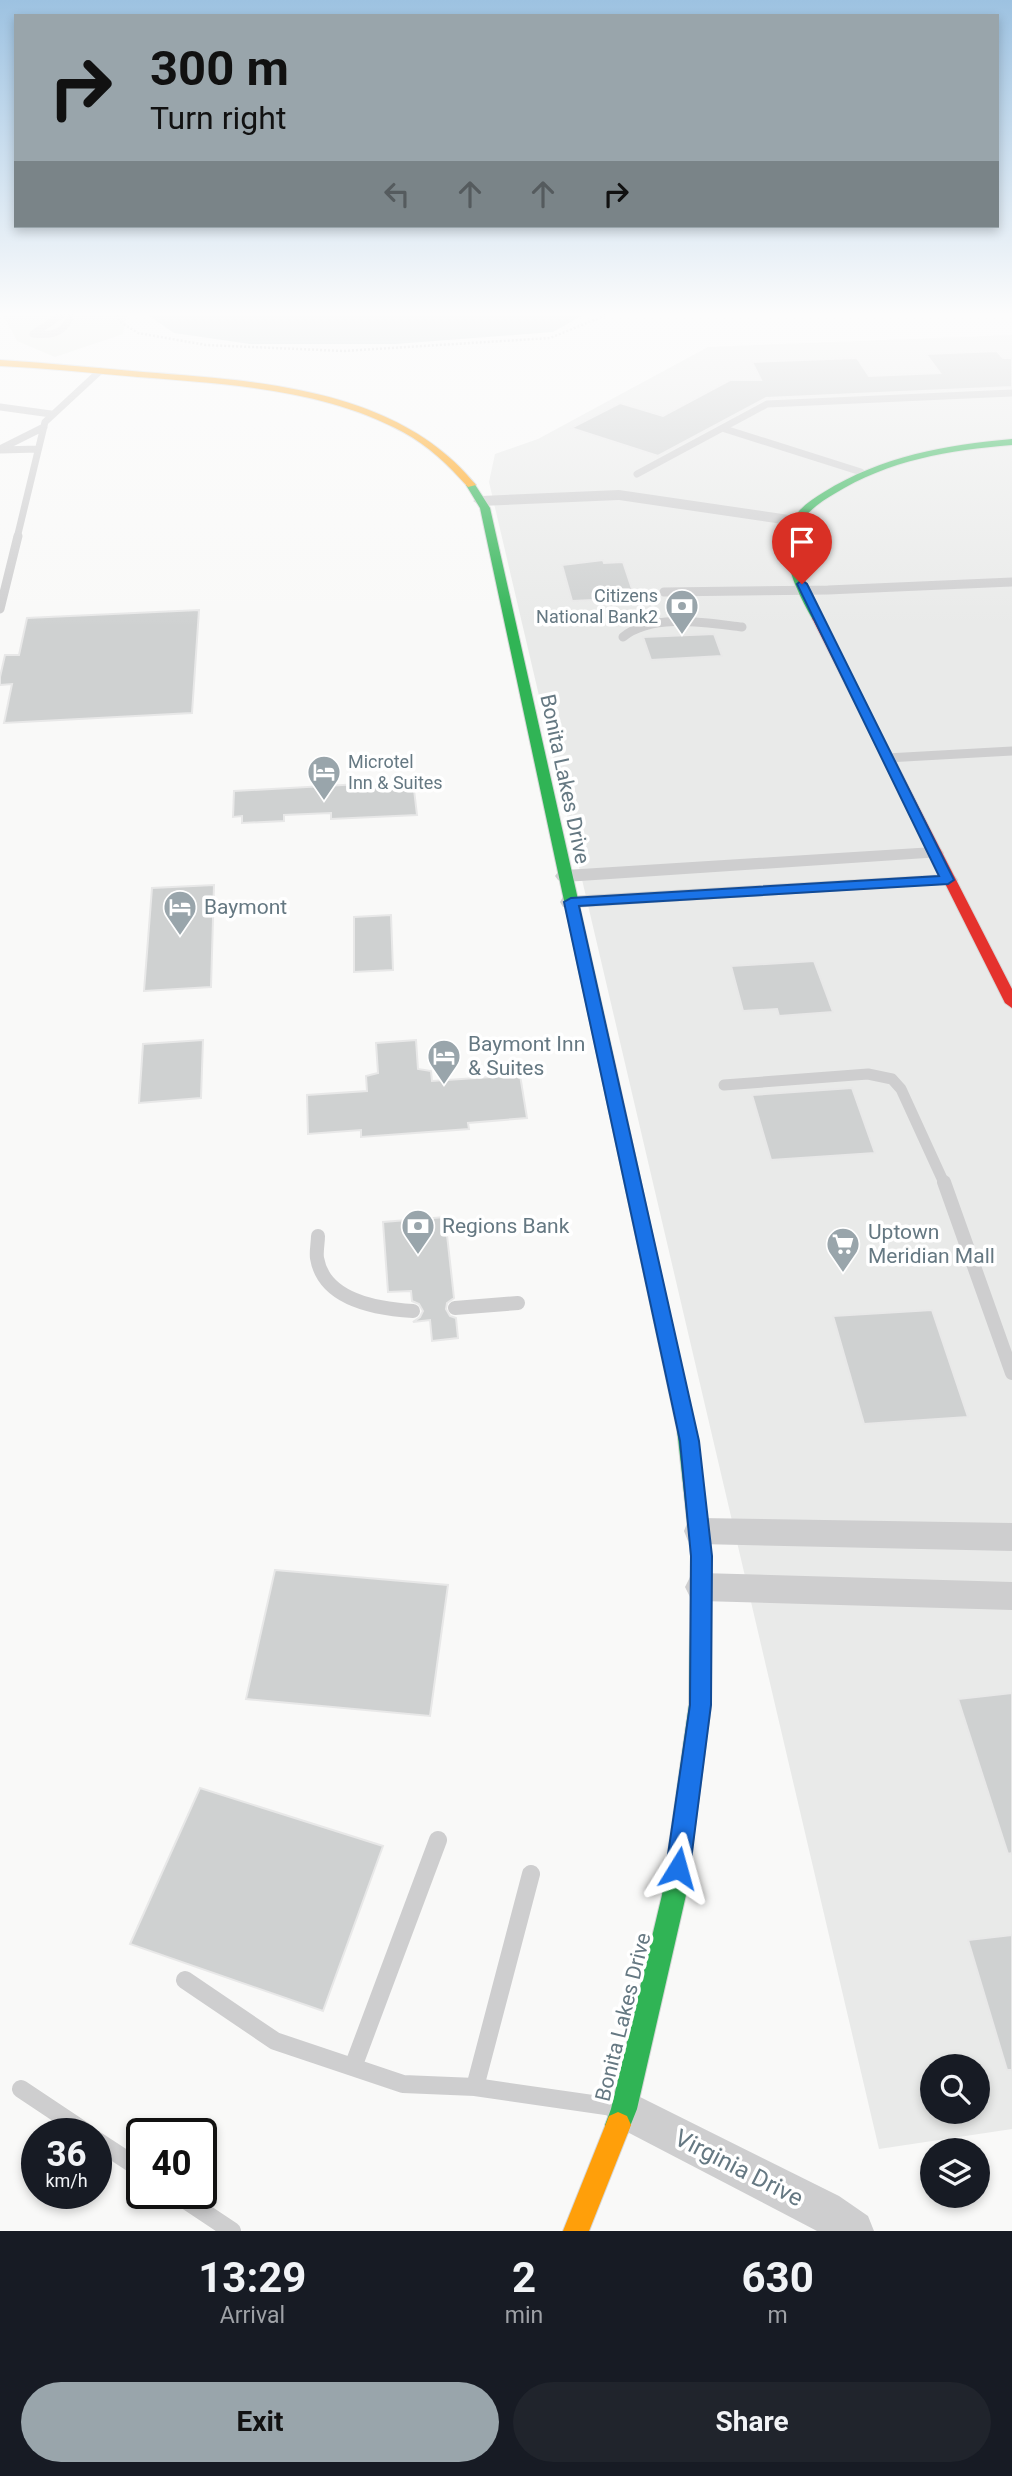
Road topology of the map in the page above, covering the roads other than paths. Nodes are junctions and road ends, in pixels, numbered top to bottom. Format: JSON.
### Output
{"nodes":[{"id":1,"x":48,"y":419,"type":"edge"},
{"id":2,"x":380,"y":419,"type":"edge"},
{"id":3,"x":742,"y":419,"type":"edge"},
{"id":4,"x":44,"y":427,"type":"junction"},
{"id":5,"x":725,"y":429,"type":"junction"},
{"id":6,"x":1012,"y":442,"type":"edge"},
{"id":7,"x":38,"y":449,"type":"junction"},
{"id":8,"x":0,"y":450,"type":"edge"},
{"id":9,"x":861,"y":472,"type":"junction"},
{"id":10,"x":637,"y":474,"type":"dead end"},
{"id":11,"x":484,"y":508,"type":"junction"},
{"id":12,"x":794,"y":528,"type":"junction"},
{"id":13,"x":1011,"y":583,"type":"edge"},
{"id":14,"x":805,"y":590,"type":"junction"},
{"id":15,"x":664,"y":592,"type":"dead end"},
{"id":16,"x":0,"y":609,"type":"edge"},
{"id":17,"x":742,"y":627,"type":"dead end"},
{"id":18,"x":623,"y":637,"type":"dead end"},
{"id":19,"x":1012,"y":751,"type":"edge"},
{"id":20,"x":887,"y":758,"type":"junction"},
{"id":21,"x":934,"y":853,"type":"junction"},
{"id":22,"x":565,"y":876,"type":"junction"},
{"id":23,"x":948,"y":880,"type":"junction"},
{"id":24,"x":571,"y":902,"type":"junction"},
{"id":25,"x":1012,"y":1003,"type":"edge"},
{"id":26,"x":724,"y":1085,"type":"dead end"},
{"id":27,"x":318,"y":1236,"type":"dead end"},
{"id":28,"x":518,"y":1303,"type":"dead end"},
{"id":29,"x":455,"y":1308,"type":"dead end"},
{"id":30,"x":412,"y":1311,"type":"dead end"},
{"id":31,"x":1012,"y":1373,"type":"edge"},
{"id":32,"x":699,"y":1531,"type":"junction"},
{"id":33,"x":1012,"y":1537,"type":"edge"},
{"id":34,"x":701,"y":1587,"type":"junction"},
{"id":35,"x":1012,"y":1596,"type":"edge"},
{"id":36,"x":438,"y":1840,"type":"dead end"},
{"id":37,"x":531,"y":1874,"type":"dead end"},
{"id":38,"x":185,"y":1980,"type":"dead end"},
{"id":39,"x":353,"y":2067,"type":"junction"},
{"id":40,"x":475,"y":2087,"type":"junction"},
{"id":41,"x":22,"y":2089,"type":"dead end"},
{"id":42,"x":624,"y":2109,"type":"junction"},
{"id":43,"x":65,"y":2118,"type":"edge"},
{"id":44,"x":199,"y":2209,"type":"edge"},
{"id":45,"x":232,"y":2231,"type":"edge"},
{"id":46,"x":576,"y":2231,"type":"edge"},
{"id":47,"x":853,"y":2231,"type":"edge"}],
"edges":[{"from":1,"to":4,"type":"lane"},
{"from":2,"to":11,"type":"street","name":"Bonita Lakes Drive"},
{"from":3,"to":5,"type":"lane"},
{"from":4,"to":7,"type":"lane"},
{"from":4,"to":8,"type":"lane"},
{"from":5,"to":9,"type":"lane"},
{"from":5,"to":10,"type":"lane"},
{"from":6,"to":9,"type":"street"},
{"from":7,"to":8,"type":"lane"},
{"from":7,"to":16,"type":"lane"},
{"from":9,"to":12,"type":"street"},
{"from":11,"to":12,"type":"street"},
{"from":11,"to":22,"type":"street","name":"Bonita Lakes Drive"},
{"from":12,"to":14,"type":"street"},
{"from":13,"to":14,"type":"lane"},
{"from":14,"to":15,"type":"lane"},
{"from":14,"to":20,"type":"street"},
{"from":17,"to":18,"type":"lane"},
{"from":19,"to":20,"type":"lane"},
{"from":20,"to":21,"type":"street"},
{"from":21,"to":22,"type":"street"},
{"from":21,"to":23,"type":"street"},
{"from":22,"to":24,"type":"street","name":"Bonita Lakes Drive"},
{"from":23,"to":24,"type":"street"},
{"from":23,"to":25,"type":"street"},
{"from":24,"to":32,"type":"street","name":"Bonita Lakes Drive"},
{"from":26,"to":31,"type":"lane"},
{"from":27,"to":30,"type":"lane"},
{"from":28,"to":29,"type":"lane"},
{"from":32,"to":33,"type":"street"},
{"from":32,"to":34,"type":"street","name":"Bonita Lakes Drive"},
{"from":34,"to":35,"type":"street"},
{"from":34,"to":42,"type":"street","name":"Bonita Lakes Drive"},
{"from":36,"to":39,"type":"lane"},
{"from":37,"to":40,"type":"lane"},
{"from":38,"to":39,"type":"lane"},
{"from":39,"to":40,"type":"lane"},
{"from":40,"to":42,"type":"lane"},
{"from":41,"to":43,"type":"lane"},
{"from":42,"to":46,"type":"street","name":"Bonita Lakes Drive"},
{"from":42,"to":47,"type":"street","name":"Virginia Drive"},
{"from":44,"to":45,"type":"lane"}]}
